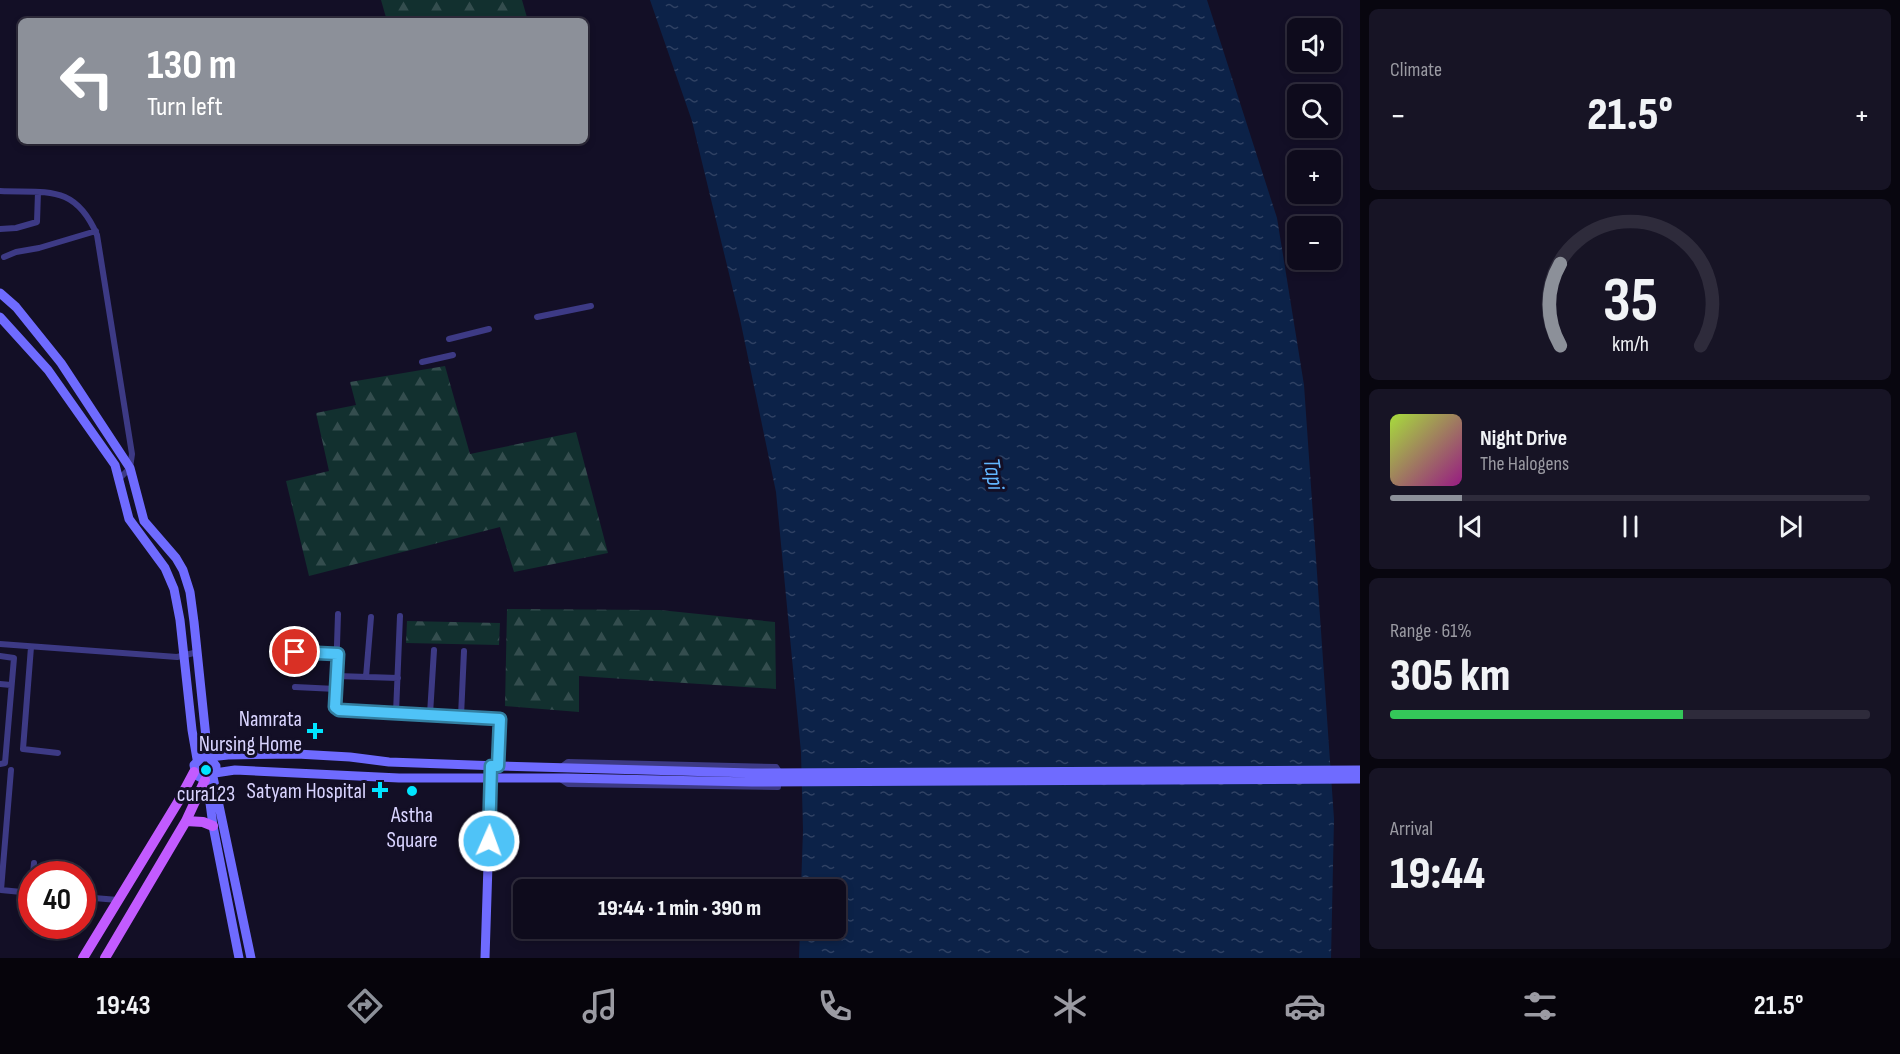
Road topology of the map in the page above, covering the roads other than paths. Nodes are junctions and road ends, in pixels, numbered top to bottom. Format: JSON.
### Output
{"nodes":[{"id":1,"x":0,"y":190,"type":"edge"},
{"id":2,"x":38,"y":192,"type":"junction"},
{"id":3,"x":0,"y":229,"type":"edge"},
{"id":4,"x":96,"y":231,"type":"junction"},
{"id":5,"x":4,"y":257,"type":"dead end"},
{"id":6,"x":1,"y":295,"type":"edge"},
{"id":7,"x":591,"y":306,"type":"dead end"},
{"id":8,"x":0,"y":317,"type":"edge"},
{"id":9,"x":537,"y":317,"type":"dead end"},
{"id":10,"x":489,"y":329,"type":"dead end"},
{"id":11,"x":449,"y":339,"type":"dead end"},
{"id":12,"x":453,"y":355,"type":"dead end"},
{"id":13,"x":422,"y":362,"type":"dead end"},
{"id":14,"x":130,"y":468,"type":"junction"},
{"id":15,"x":119,"y":479,"type":"junction"},
{"id":16,"x":338,"y":614,"type":"dead end"},
{"id":17,"x":400,"y":616,"type":"dead end"},
{"id":18,"x":370,"y":617,"type":"dead end"},
{"id":19,"x":0,"y":644,"type":"edge"},
{"id":20,"x":31,"y":647,"type":"junction"},
{"id":21,"x":434,"y":650,"type":"dead end"},
{"id":22,"x":464,"y":651,"type":"dead end"},
{"id":23,"x":198,"y":652,"type":"junction"},
{"id":24,"x":295,"y":652,"type":"dead end"},
{"id":25,"x":338,"y":654,"type":"junction"},
{"id":26,"x":0,"y":656,"type":"edge"},
{"id":27,"x":183,"y":657,"type":"junction"},
{"id":28,"x":338,"y":676,"type":"junction"},
{"id":29,"x":366,"y":677,"type":"junction"},
{"id":30,"x":398,"y":678,"type":"junction"},
{"id":31,"x":0,"y":684,"type":"edge"},
{"id":32,"x":11,"y":685,"type":"junction"},
{"id":33,"x":295,"y":687,"type":"dead end"},
{"id":34,"x":336,"y":689,"type":"junction"},
{"id":35,"x":396,"y":712,"type":"junction"},
{"id":36,"x":430,"y":714,"type":"junction"},
{"id":37,"x":461,"y":716,"type":"junction"},
{"id":38,"x":58,"y":753,"type":"dead end"},
{"id":39,"x":209,"y":757,"type":"junction"},
{"id":40,"x":197,"y":759,"type":"junction"},
{"id":41,"x":0,"y":764,"type":"edge"},
{"id":42,"x":495,"y":766,"type":"junction"},
{"id":43,"x":11,"y":770,"type":"dead end"},
{"id":44,"x":1360,"y":770,"type":"edge"},
{"id":45,"x":194,"y":772,"type":"junction"},
{"id":46,"x":559,"y":773,"type":"junction"},
{"id":47,"x":210,"y":777,"type":"junction"},
{"id":48,"x":491,"y":777,"type":"junction"},
{"id":49,"x":752,"y":778,"type":"junction"},
{"id":50,"x":1360,"y":779,"type":"edge"},
{"id":51,"x":186,"y":821,"type":"junction"},
{"id":52,"x":213,"y":826,"type":"junction"},
{"id":53,"x":3,"y":835,"type":"edge"},
{"id":54,"x":231,"y":866,"type":"junction"},
{"id":55,"x":221,"y":868,"type":"junction"},
{"id":56,"x":18,"y":891,"type":"edge"},
{"id":57,"x":96,"y":898,"type":"edge"},
{"id":58,"x":118,"y":900,"type":"junction"},
{"id":59,"x":83,"y":958,"type":"edge"},
{"id":60,"x":105,"y":958,"type":"edge"},
{"id":61,"x":239,"y":958,"type":"edge"},
{"id":62,"x":251,"y":958,"type":"edge"},
{"id":63,"x":485,"y":958,"type":"edge"}],
"edges":[{"from":1,"to":2,"type":"street"},
{"from":2,"to":3,"type":"street"},
{"from":2,"to":4,"type":"street"},
{"from":4,"to":5,"type":"street"},
{"from":4,"to":14,"type":"street"},
{"from":6,"to":14,"type":"main road"},
{"from":7,"to":9,"type":"street"},
{"from":8,"to":15,"type":"main road"},
{"from":10,"to":11,"type":"street"},
{"from":12,"to":13,"type":"street"},
{"from":14,"to":15,"type":"street"},
{"from":14,"to":23,"type":"main road"},
{"from":15,"to":27,"type":"main road"},
{"from":16,"to":25,"type":"street"},
{"from":17,"to":30,"type":"street"},
{"from":18,"to":29,"type":"street"},
{"from":19,"to":20,"type":"street"},
{"from":20,"to":27,"type":"street"},
{"from":20,"to":38,"type":"street"},
{"from":21,"to":36,"type":"street"},
{"from":22,"to":37,"type":"street"},
{"from":23,"to":27,"type":"street"},
{"from":23,"to":39,"type":"main road"},
{"from":24,"to":25,"type":"street"},
{"from":25,"to":28,"type":"street"},
{"from":26,"to":32,"type":"street"},
{"from":27,"to":40,"type":"main road"},
{"from":28,"to":29,"type":"street"},
{"from":28,"to":34,"type":"street"},
{"from":29,"to":30,"type":"street"},
{"from":30,"to":35,"type":"street"},
{"from":31,"to":32,"type":"street"},
{"from":32,"to":41,"type":"street"},
{"from":33,"to":34,"type":"street"},
{"from":34,"to":35,"type":"street"},
{"from":35,"to":36,"type":"street"},
{"from":36,"to":37,"type":"street"},
{"from":37,"to":42,"type":"street"},
{"from":39,"to":40,"type":"main road"},
{"from":39,"to":42,"type":"main road"},
{"from":39,"to":47,"type":"main road"},
{"from":40,"to":45,"type":"main road"},
{"from":42,"to":46,"type":"main road"},
{"from":42,"to":48,"type":"main road"},
{"from":43,"to":53,"type":"street"},
{"from":44,"to":49,"type":"main road"},
{"from":45,"to":47,"type":"main road"},
{"from":45,"to":58,"type":"main road"},
{"from":46,"to":46,"type":"street"},
{"from":46,"to":48,"type":"main road"},
{"from":46,"to":49,"type":"main road"},
{"from":47,"to":48,"type":"main road"},
{"from":47,"to":51,"type":"main road"},
{"from":47,"to":52,"type":"main road"},
{"from":47,"to":54,"type":"main road"},
{"from":48,"to":63,"type":"main road"},
{"from":49,"to":50,"type":"main road"},
{"from":51,"to":52,"type":"main road"},
{"from":51,"to":60,"type":"main road"},
{"from":52,"to":55,"type":"main road"},
{"from":53,"to":56,"type":"street"},
{"from":54,"to":55,"type":"main road"},
{"from":54,"to":62,"type":"main road"},
{"from":55,"to":61,"type":"main road"},
{"from":57,"to":58,"type":"street"},
{"from":58,"to":59,"type":"main road"}]}
